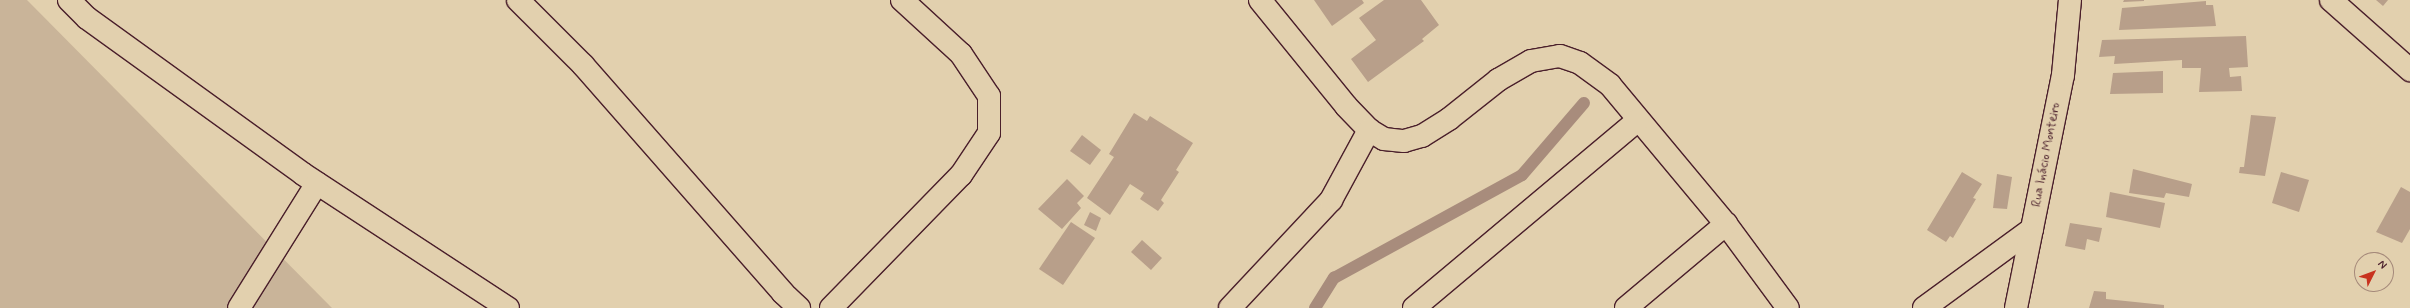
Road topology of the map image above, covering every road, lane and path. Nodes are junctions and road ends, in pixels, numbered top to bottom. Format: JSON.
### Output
{"nodes":[{"id":1,"x":68,"y":0,"type":"edge"},
{"id":2,"x":518,"y":0,"type":"edge"},
{"id":3,"x":902,"y":0,"type":"edge"},
{"id":4,"x":1260,"y":0,"type":"edge"},
{"id":5,"x":2070,"y":0,"type":"edge"},
{"id":6,"x":2331,"y":0,"type":"edge"},
{"id":7,"x":2410,"y":70,"type":"edge"},
{"id":8,"x":1638,"y":120,"type":"junction"},
{"id":9,"x":1369,"y":130,"type":"junction"},
{"id":10,"x":316,"y":183,"type":"junction"},
{"id":11,"x":1726,"y":224,"type":"junction"},
{"id":12,"x":2032,"y":229,"type":"junction"},
{"id":13,"x":239,"y":308,"type":"edge"},
{"id":14,"x":508,"y":308,"type":"edge"},
{"id":15,"x":799,"y":308,"type":"edge"},
{"id":16,"x":831,"y":308,"type":"edge"},
{"id":17,"x":1230,"y":308,"type":"edge"},
{"id":18,"x":1414,"y":308,"type":"edge"},
{"id":19,"x":1626,"y":308,"type":"edge"},
{"id":20,"x":1788,"y":308,"type":"edge"},
{"id":21,"x":1924,"y":308,"type":"edge"},
{"id":22,"x":2016,"y":308,"type":"edge"}],
"edges":[{"from":1,"to":10,"type":"street"},
{"from":2,"to":15,"type":"street"},
{"from":3,"to":16,"type":"street"},
{"from":4,"to":9,"type":"street"},
{"from":5,"to":12,"type":"street","name":"Rua Inácio Monteiro"},
{"from":6,"to":7,"type":"street"},
{"from":8,"to":9,"type":"street"},
{"from":8,"to":11,"type":"street"},
{"from":8,"to":18,"type":"street"},
{"from":9,"to":17,"type":"street"},
{"from":10,"to":13,"type":"street"},
{"from":10,"to":14,"type":"street"},
{"from":11,"to":19,"type":"street"},
{"from":11,"to":20,"type":"street"},
{"from":12,"to":21,"type":"street"},
{"from":12,"to":22,"type":"street","name":"Rua Inácio Monteiro"}]}
